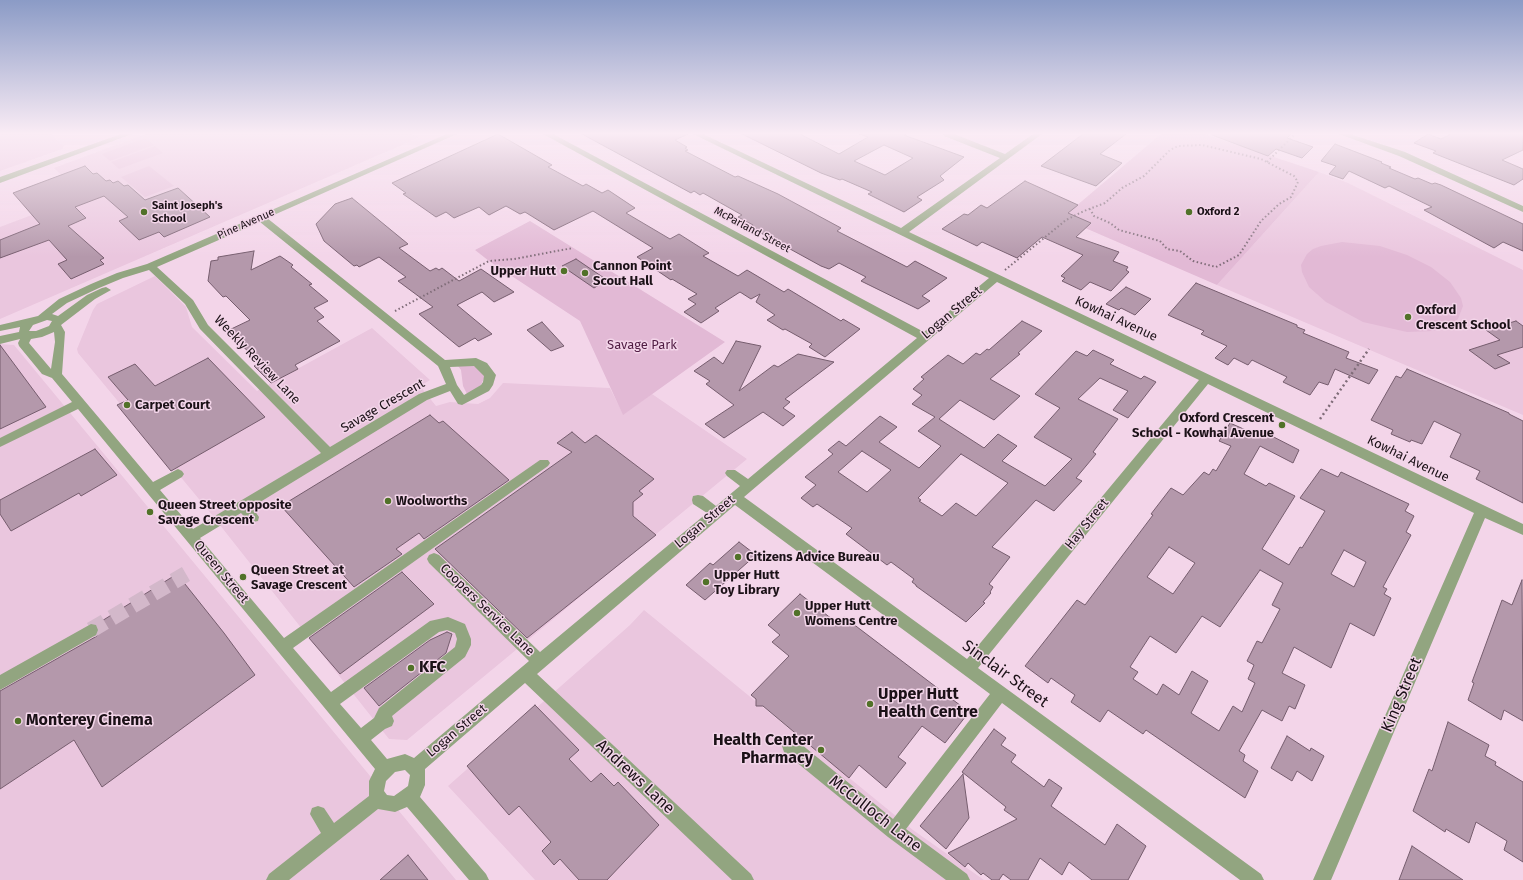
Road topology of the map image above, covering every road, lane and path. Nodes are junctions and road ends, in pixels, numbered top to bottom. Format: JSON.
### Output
{"nodes":[{"id":1,"x":359,"y":175,"type":"edge"},
{"id":2,"x":623,"y":175,"type":"edge"},
{"id":3,"x":783,"y":175,"type":"edge"},
{"id":4,"x":980,"y":175,"type":"edge"},
{"id":5,"x":1145,"y":175,"type":"edge"},
{"id":6,"x":1290,"y":175,"type":"edge"},
{"id":7,"x":1448,"y":175,"type":"edge"},
{"id":8,"x":1090,"y":209,"type":"junction"},
{"id":9,"x":1523,"y":209,"type":"edge"},
{"id":10,"x":261,"y":218,"type":"junction"},
{"id":11,"x":902,"y":232,"type":"junction"},
{"id":12,"x":573,"y":248,"type":"dead end"},
{"id":13,"x":150,"y":266,"type":"junction"},
{"id":14,"x":132,"y":273,"type":"junction"},
{"id":15,"x":995,"y":278,"type":"junction"},
{"id":16,"x":384,"y":317,"type":"junction"},
{"id":17,"x":38,"y":319,"type":"junction"},
{"id":18,"x":57,"y":323,"type":"junction"},
{"id":19,"x":0,"y":328,"type":"edge"},
{"id":20,"x":27,"y":335,"type":"junction"},
{"id":21,"x":924,"y":337,"type":"junction"},
{"id":22,"x":0,"y":340,"type":"edge"},
{"id":23,"x":1369,"y":349,"type":"dead end"},
{"id":24,"x":443,"y":364,"type":"junction"},
{"id":25,"x":56,"y":375,"type":"junction"},
{"id":26,"x":1206,"y":378,"type":"junction"},
{"id":27,"x":452,"y":386,"type":"junction"},
{"id":28,"x":80,"y":403,"type":"junction"},
{"id":29,"x":1313,"y":429,"type":"junction"},
{"id":30,"x":0,"y":443,"type":"edge"},
{"id":31,"x":329,"y":454,"type":"junction"},
{"id":32,"x":544,"y":463,"type":"dead end"},
{"id":33,"x":731,"y":473,"type":"dead end"},
{"id":34,"x":178,"y":474,"type":"dead end"},
{"id":35,"x":748,"y":485,"type":"junction"},
{"id":36,"x":152,"y":489,"type":"junction"},
{"id":37,"x":734,"y":498,"type":"junction"},
{"id":38,"x":698,"y":500,"type":"dead end"},
{"id":39,"x":243,"y":506,"type":"junction"},
{"id":40,"x":1482,"y":510,"type":"junction"},
{"id":41,"x":716,"y":513,"type":"junction"},
{"id":42,"x":254,"y":517,"type":"dead end"},
{"id":43,"x":1523,"y":530,"type":"edge"},
{"id":44,"x":192,"y":537,"type":"junction"},
{"id":45,"x":434,"y":559,"type":"dead end"},
{"id":46,"x":91,"y":630,"type":"tunnel mouth"},
{"id":47,"x":283,"y":647,"type":"junction"},
{"id":48,"x":539,"y":661,"type":"junction"},
{"id":49,"x":968,"y":669,"type":"junction"},
{"id":50,"x":525,"y":674,"type":"junction"},
{"id":51,"x":0,"y":683,"type":"edge"},
{"id":52,"x":1000,"y":693,"type":"junction"},
{"id":53,"x":329,"y":703,"type":"junction"},
{"id":54,"x":360,"y":739,"type":"junction"},
{"id":55,"x":790,"y":746,"type":"dead end"},
{"id":56,"x":415,"y":767,"type":"junction"},
{"id":57,"x":385,"y":769,"type":"junction"},
{"id":58,"x":409,"y":797,"type":"junction"},
{"id":59,"x":378,"y":799,"type":"junction"},
{"id":60,"x":318,"y":814,"type":"dead end"},
{"id":61,"x":894,"y":831,"type":"junction"},
{"id":62,"x":332,"y":835,"type":"junction"},
{"id":63,"x":275,"y":880,"type":"edge"},
{"id":64,"x":480,"y":880,"type":"edge"},
{"id":65,"x":745,"y":880,"type":"edge"},
{"id":66,"x":961,"y":880,"type":"edge"},
{"id":67,"x":1255,"y":880,"type":"edge"},
{"id":68,"x":1322,"y":880,"type":"edge"}],
"edges":[{"from":1,"to":10,"type":"street","name":"Pine Avenue"},
{"from":2,"to":21,"type":"street","name":"McParland Street"},
{"from":3,"to":11,"type":"street","name":"Kowhai Avenue"},
{"from":4,"to":11,"type":"street"},
{"from":5,"to":8,"type":"path"},
{"from":6,"to":8,"type":"path"},
{"from":7,"to":9,"type":"street"},
{"from":8,"to":15,"type":"path"},
{"from":10,"to":13,"type":"street","name":"Pine Avenue"},
{"from":10,"to":16,"type":"street"},
{"from":11,"to":15,"type":"street","name":"Kowhai Avenue"},
{"from":12,"to":16,"type":"path"},
{"from":13,"to":14,"type":"street","name":"Pine Avenue"},
{"from":13,"to":31,"type":"street","name":"Weekly Review Lane"},
{"from":14,"to":17,"type":"street","name":"Pine Avenue"},
{"from":14,"to":18,"type":"street"},
{"from":15,"to":21,"type":"street","name":"Logan Street"},
{"from":15,"to":26,"type":"street","name":"Kowhai Avenue"},
{"from":16,"to":24,"type":"street"},
{"from":17,"to":18,"type":"street"},
{"from":17,"to":19,"type":"street","name":"Pine Avenue"},
{"from":17,"to":20,"type":"street"},
{"from":18,"to":20,"type":"street"},
{"from":18,"to":25,"type":"street"},
{"from":20,"to":22,"type":"street"},
{"from":20,"to":25,"type":"street","name":"Queen Street"},
{"from":21,"to":35,"type":"street","name":"Logan Street"},
{"from":23,"to":29,"type":"path"},
{"from":24,"to":27,"type":"street"},
{"from":24,"to":27,"type":"street"},
{"from":25,"to":28,"type":"street","name":"Queen Street"},
{"from":26,"to":29,"type":"street","name":"Kowhai Avenue"},
{"from":26,"to":49,"type":"street","name":"Hay Street"},
{"from":27,"to":31,"type":"street","name":"Savage Crescent"},
{"from":28,"to":30,"type":"street"},
{"from":28,"to":36,"type":"street","name":"Queen Street"},
{"from":29,"to":40,"type":"street","name":"Kowhai Avenue"},
{"from":31,"to":39,"type":"street","name":"Savage Crescent"},
{"from":32,"to":47,"type":"street"},
{"from":33,"to":35,"type":"street"},
{"from":34,"to":36,"type":"street"},
{"from":35,"to":37,"type":"street","name":"Logan Street"},
{"from":36,"to":44,"type":"street","name":"Queen Street"},
{"from":37,"to":41,"type":"street","name":"Logan Street"},
{"from":37,"to":49,"type":"street","name":"Sinclair Street"},
{"from":38,"to":41,"type":"street"},
{"from":39,"to":42,"type":"street"},
{"from":39,"to":44,"type":"street","name":"Savage Crescent"},
{"from":40,"to":43,"type":"street","name":"Kowhai Avenue"},
{"from":40,"to":68,"type":"street","name":"King Street"},
{"from":41,"to":48,"type":"street","name":"Logan Street"},
{"from":44,"to":47,"type":"street","name":"Queen Street"},
{"from":45,"to":48,"type":"street","name":"Coopers Service Lane"},
{"from":46,"to":51,"type":"street"},
{"from":47,"to":53,"type":"street","name":"Queen Street"},
{"from":48,"to":50,"type":"street","name":"Logan Street"},
{"from":49,"to":52,"type":"street","name":"Sinclair Street"},
{"from":50,"to":56,"type":"street","name":"Logan Street"},
{"from":50,"to":65,"type":"street","name":"Andrews Lane"},
{"from":52,"to":61,"type":"street"},
{"from":52,"to":67,"type":"street","name":"Sinclair Street"},
{"from":53,"to":54,"type":"street","name":"Queen Street"},
{"from":53,"to":54,"type":"street"},
{"from":54,"to":57,"type":"street","name":"Queen Street"},
{"from":55,"to":61,"type":"street","name":"McCulloch Lane"},
{"from":56,"to":57,"type":"street"},
{"from":56,"to":58,"type":"street"},
{"from":57,"to":59,"type":"street"},
{"from":58,"to":59,"type":"street"},
{"from":58,"to":64,"type":"street"},
{"from":59,"to":62,"type":"street"},
{"from":60,"to":62,"type":"street"},
{"from":61,"to":66,"type":"street","name":"McCulloch Lane"},
{"from":62,"to":63,"type":"street"}]}
